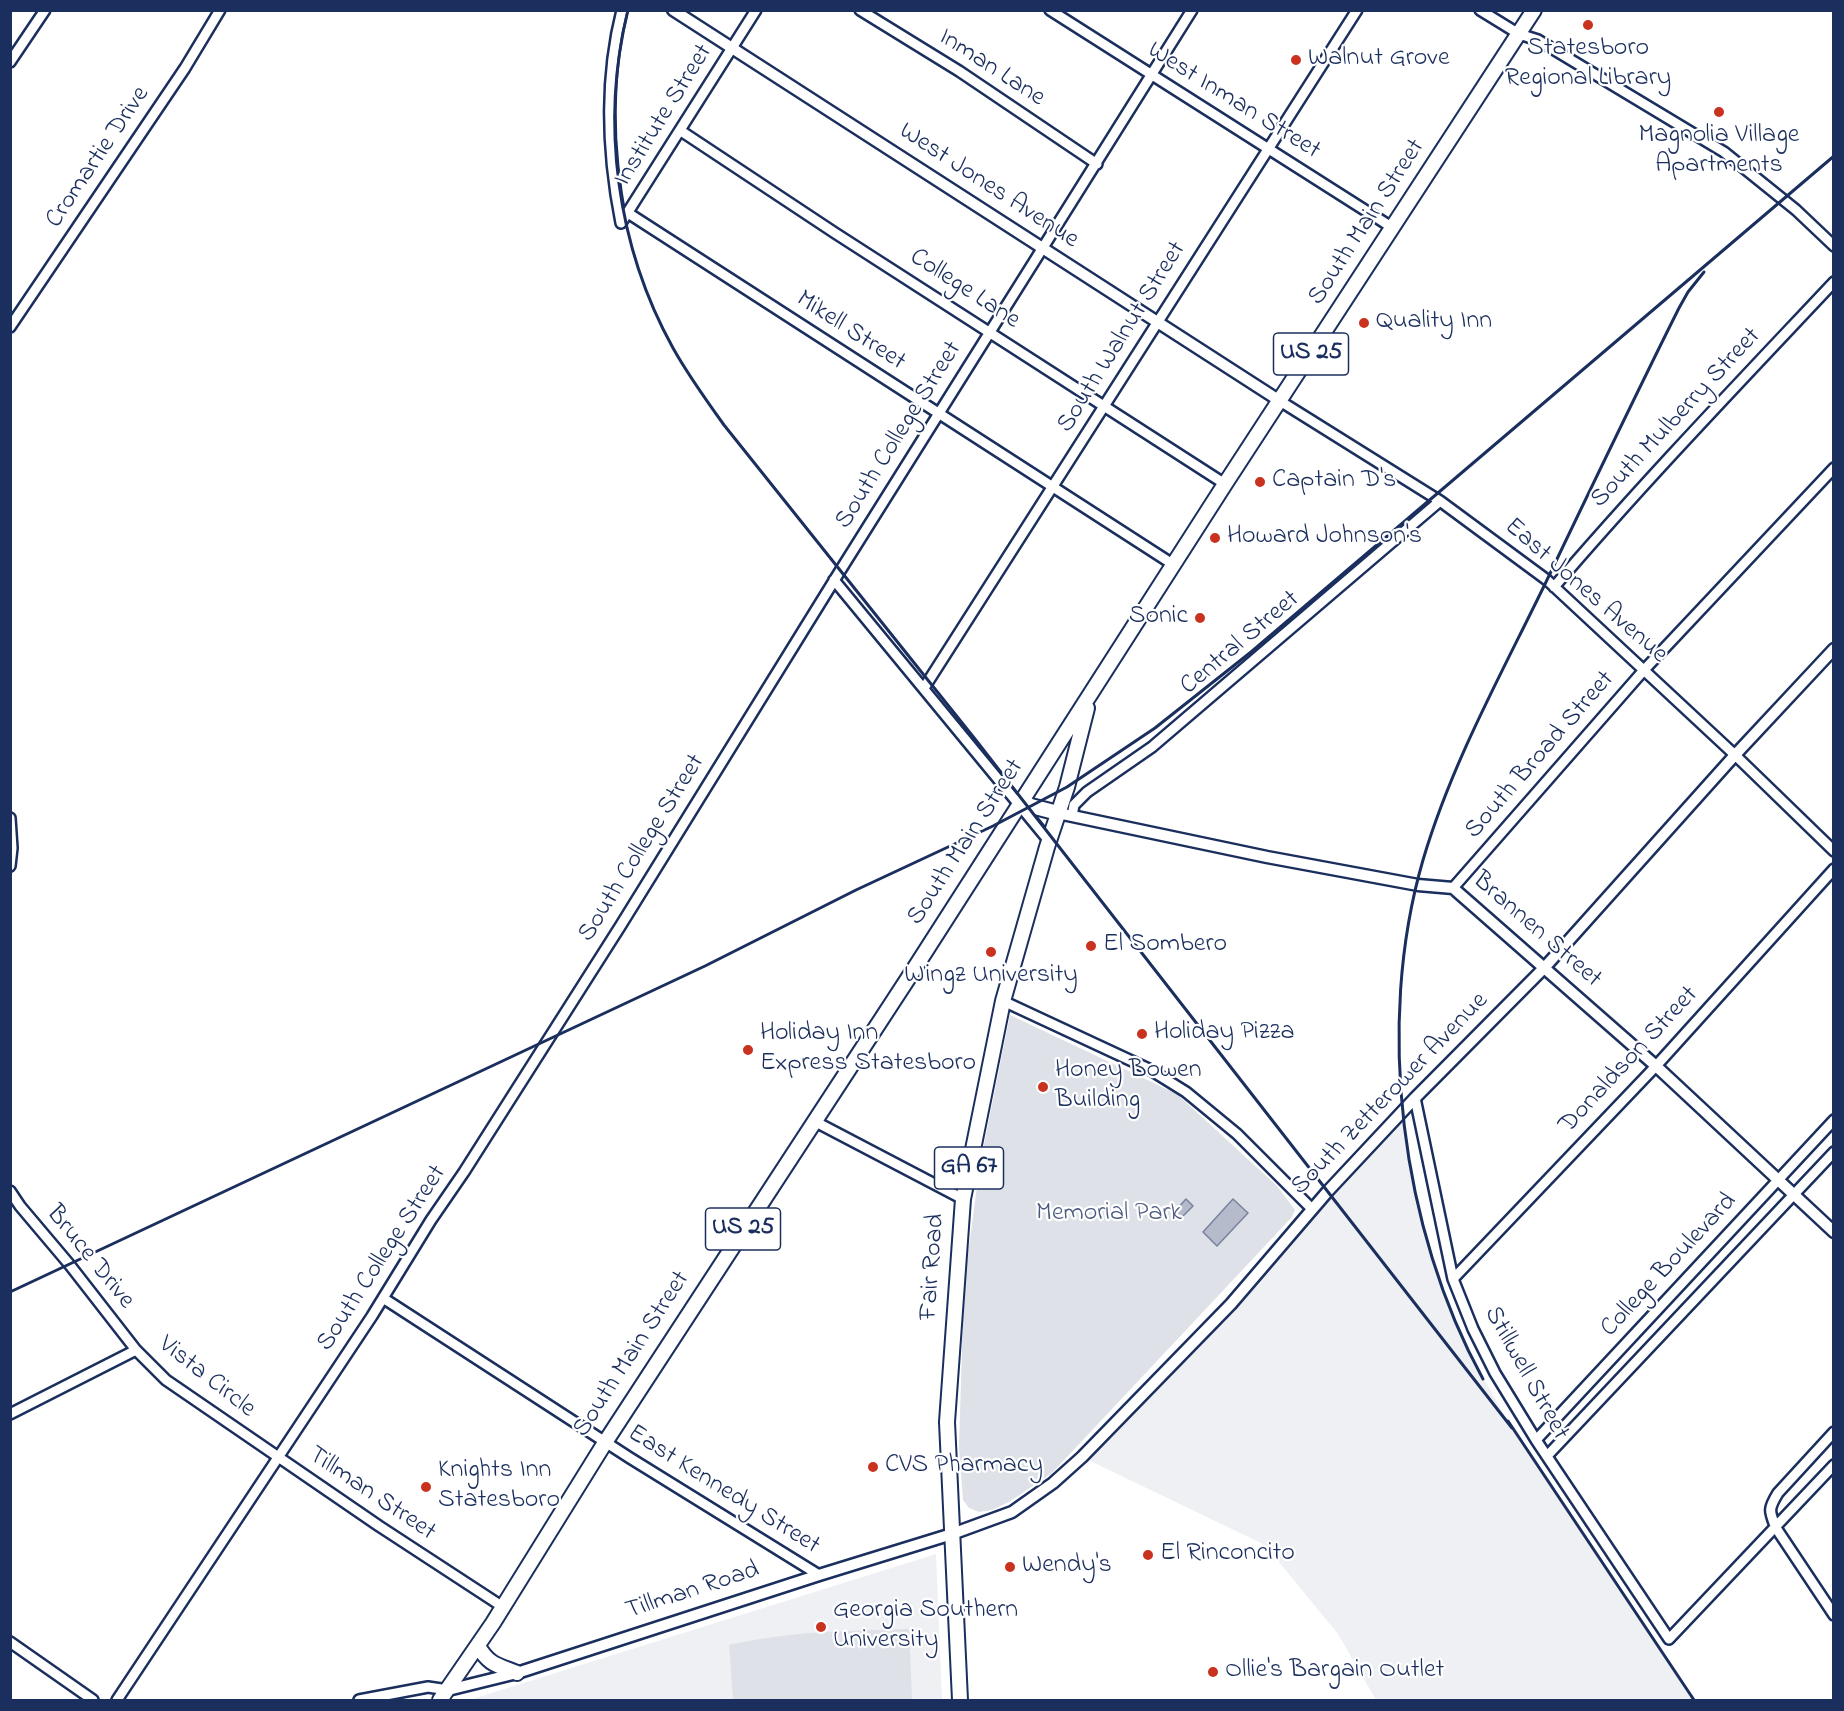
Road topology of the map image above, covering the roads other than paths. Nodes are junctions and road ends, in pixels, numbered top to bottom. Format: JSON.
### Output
{"nodes":[{"id":1,"x":45,"y":10,"type":"edge"},
{"id":2,"x":220,"y":10,"type":"edge"},
{"id":3,"x":622,"y":10,"type":"edge"},
{"id":4,"x":673,"y":10,"type":"edge"},
{"id":5,"x":756,"y":10,"type":"edge"},
{"id":6,"x":860,"y":10,"type":"edge"},
{"id":7,"x":1050,"y":10,"type":"edge"},
{"id":8,"x":1192,"y":10,"type":"edge"},
{"id":9,"x":1358,"y":10,"type":"edge"},
{"id":10,"x":1480,"y":10,"type":"edge"},
{"id":11,"x":1534,"y":10,"type":"edge"},
{"id":12,"x":1519,"y":34,"type":"junction"},
{"id":13,"x":732,"y":48,"type":"junction"},
{"id":14,"x":10,"y":62,"type":"edge"},
{"id":15,"x":1151,"y":75,"type":"junction"},
{"id":16,"x":681,"y":131,"type":"junction"},
{"id":17,"x":1269,"y":150,"type":"junction"},
{"id":18,"x":1097,"y":164,"type":"junction"},
{"id":19,"x":628,"y":213,"type":"junction"},
{"id":20,"x":1393,"y":228,"type":"junction"},
{"id":21,"x":654,"y":231,"type":"joint"},
{"id":22,"x":1833,"y":246,"type":"edge"},
{"id":23,"x":1042,"y":249,"type":"junction"},
{"id":24,"x":1833,"y":282,"type":"edge"},
{"id":25,"x":1157,"y":324,"type":"junction"},
{"id":26,"x":10,"y":327,"type":"edge"},
{"id":27,"x":990,"y":332,"type":"junction"},
{"id":28,"x":1280,"y":401,"type":"junction"},
{"id":29,"x":1105,"y":407,"type":"junction"},
{"id":30,"x":938,"y":414,"type":"junction"},
{"id":31,"x":1833,"y":468,"type":"edge"},
{"id":32,"x":1225,"y":484,"type":"junction"},
{"id":33,"x":1053,"y":487,"type":"junction"},
{"id":34,"x":1440,"y":501,"type":"junction"},
{"id":35,"x":1174,"y":565,"type":"junction"},
{"id":36,"x":834,"y":580,"type":"junction"},
{"id":37,"x":1554,"y":587,"type":"junction"},
{"id":38,"x":1833,"y":649,"type":"edge"},
{"id":39,"x":1644,"y":670,"type":"junction"},
{"id":40,"x":924,"y":688,"type":"junction"},
{"id":41,"x":1089,"y":697,"type":"junction"},
{"id":42,"x":1735,"y":755,"type":"junction"},
{"id":43,"x":1021,"y":804,"type":"junction"},
{"id":44,"x":1058,"y":813,"type":"junction"},
{"id":45,"x":1072,"y":816,"type":"junction"},
{"id":46,"x":10,"y":818,"type":"edge"},
{"id":47,"x":1049,"y":842,"type":"junction"},
{"id":48,"x":1833,"y":850,"type":"edge"},
{"id":49,"x":10,"y":866,"type":"edge"},
{"id":50,"x":1833,"y":869,"type":"edge"},
{"id":51,"x":1453,"y":888,"type":"junction"},
{"id":52,"x":1545,"y":967,"type":"junction"},
{"id":53,"x":1003,"y":1001,"type":"junction"},
{"id":54,"x":1656,"y":1066,"type":"junction"},
{"id":55,"x":1415,"y":1098,"type":"junction"},
{"id":56,"x":1833,"y":1120,"type":"edge"},
{"id":57,"x":814,"y":1121,"type":"junction"},
{"id":58,"x":1833,"y":1152,"type":"edge"},
{"id":59,"x":1778,"y":1180,"type":"junction"},
{"id":60,"x":10,"y":1191,"type":"edge"},
{"id":61,"x":1793,"y":1195,"type":"junction"},
{"id":62,"x":963,"y":1199,"type":"junction"},
{"id":63,"x":1312,"y":1209,"type":"junction"},
{"id":64,"x":1833,"y":1232,"type":"edge"},
{"id":65,"x":1453,"y":1279,"type":"junction"},
{"id":66,"x":382,"y":1298,"type":"junction"},
{"id":67,"x":136,"y":1350,"type":"junction"},
{"id":68,"x":10,"y":1414,"type":"edge"},
{"id":69,"x":1833,"y":1432,"type":"edge"},
{"id":70,"x":1536,"y":1440,"type":"junction"},
{"id":71,"x":606,"y":1442,"type":"junction"},
{"id":72,"x":1547,"y":1456,"type":"junction"},
{"id":73,"x":278,"y":1458,"type":"junction"},
{"id":74,"x":1833,"y":1465,"type":"edge"},
{"id":75,"x":1776,"y":1528,"type":"junction"},
{"id":76,"x":952,"y":1534,"type":"junction"},
{"id":77,"x":819,"y":1575,"type":"junction"},
{"id":78,"x":503,"y":1606,"type":"junction"},
{"id":79,"x":1833,"y":1615,"type":"edge"},
{"id":80,"x":10,"y":1642,"type":"edge"},
{"id":81,"x":478,"y":1646,"type":"junction"},
{"id":82,"x":517,"y":1673,"type":"junction"},
{"id":83,"x":444,"y":1695,"type":"edge"},
{"id":84,"x":370,"y":1699,"type":"edge"},
{"id":85,"x":93,"y":1701,"type":"edge"},
{"id":86,"x":117,"y":1701,"type":"edge"},
{"id":87,"x":358,"y":1701,"type":"edge"},
{"id":88,"x":430,"y":1701,"type":"edge"},
{"id":89,"x":960,"y":1701,"type":"edge"}],
"edges":[{"from":1,"to":14,"type":"street"},
{"from":2,"to":26,"type":"street","name":"Cromartie Drive"},
{"from":3,"to":19,"type":"street","name":"Institute Street"},
{"from":4,"to":13,"type":"street","name":"West Jones Avenue"},
{"from":5,"to":13,"type":"street","name":"Institute Street"},
{"from":6,"to":18,"type":"street","name":"Inman Lane"},
{"from":7,"to":15,"type":"street","name":"West Inman Street"},
{"from":8,"to":15,"type":"street","name":"South College Street"},
{"from":9,"to":17,"type":"street","name":"South Walnut Street"},
{"from":10,"to":12,"type":"street"},
{"from":11,"to":12,"type":"main road","name":"South Main Street","number":"US 25"},
{"from":12,"to":20,"type":"main road","name":"South Main Street","number":"US 25"},
{"from":12,"to":22,"type":"street"},
{"from":13,"to":16,"type":"street","name":"Institute Street"},
{"from":13,"to":23,"type":"street","name":"West Jones Avenue"},
{"from":15,"to":17,"type":"street","name":"West Inman Street"},
{"from":15,"to":18,"type":"street","name":"South College Street"},
{"from":16,"to":19,"type":"street","name":"Institute Street"},
{"from":16,"to":27,"type":"street","name":"College Lane"},
{"from":17,"to":20,"type":"street","name":"West Inman Street"},
{"from":17,"to":25,"type":"street","name":"South Walnut Street"},
{"from":18,"to":23,"type":"street","name":"South College Street"},
{"from":19,"to":21,"type":"street","name":"Institute Street"},
{"from":20,"to":28,"type":"main road","name":"South Main Street","number":"US 25"},
{"from":21,"to":30,"type":"street","name":"Mikell Street"},
{"from":23,"to":25,"type":"street","name":"West Jones Avenue"},
{"from":23,"to":27,"type":"street","name":"South College Street"},
{"from":24,"to":37,"type":"street","name":"South Mulberry Street"},
{"from":25,"to":28,"type":"street","name":"West Jones Avenue"},
{"from":25,"to":29,"type":"street","name":"South Walnut Street"},
{"from":27,"to":29,"type":"street","name":"College Lane"},
{"from":27,"to":30,"type":"street","name":"South College Street"},
{"from":28,"to":32,"type":"main road","name":"South Main Street","number":"US 25"},
{"from":28,"to":34,"type":"street","name":"East Jones Avenue"},
{"from":29,"to":32,"type":"street","name":"College Lane"},
{"from":29,"to":33,"type":"street","name":"South Walnut Street"},
{"from":30,"to":33,"type":"street","name":"Mikell Street"},
{"from":30,"to":36,"type":"street","name":"South College Street"},
{"from":31,"to":39,"type":"street","name":"South Broad Street"},
{"from":32,"to":35,"type":"main road","name":"South Main Street","number":"US 25"},
{"from":33,"to":35,"type":"street","name":"Mikell Street"},
{"from":33,"to":40,"type":"street","name":"South Walnut Street"},
{"from":34,"to":37,"type":"street","name":"East Jones Avenue"},
{"from":34,"to":45,"type":"street","name":"Central Street"},
{"from":35,"to":41,"type":"main road","name":"South Main Street","number":"US 25"},
{"from":36,"to":40,"type":"street"},
{"from":36,"to":66,"type":"street","name":"South College Street"},
{"from":37,"to":39,"type":"street","name":"East Jones Avenue"},
{"from":38,"to":42,"type":"street","name":"South Zetterower Avenue"},
{"from":39,"to":42,"type":"street","name":"East Jones Avenue"},
{"from":39,"to":51,"type":"street","name":"South Broad Street"},
{"from":40,"to":43,"type":"street"},
{"from":41,"to":43,"type":"main road","name":"South Main Street","number":"US 25"},
{"from":41,"to":44,"type":"main road","number":"GA 67"},
{"from":42,"to":48,"type":"street","name":"East Jones Avenue"},
{"from":42,"to":52,"type":"street","name":"South Zetterower Avenue"},
{"from":43,"to":44,"type":"main road"},
{"from":43,"to":47,"type":"street"},
{"from":43,"to":57,"type":"main road","name":"South Main Street","number":"US 25"},
{"from":44,"to":45,"type":"street","name":"Brannen Street"},
{"from":44,"to":47,"type":"main road","name":"Fair Road","number":"GA 67"},
{"from":45,"to":51,"type":"street","name":"Brannen Street"},
{"from":46,"to":49,"type":"street"},
{"from":47,"to":53,"type":"main road","name":"Fair Road","number":"GA 67"},
{"from":50,"to":54,"type":"street","name":"Donaldson Street"},
{"from":51,"to":52,"type":"street","name":"Brannen Street"},
{"from":52,"to":54,"type":"street","name":"Brannen Street"},
{"from":52,"to":55,"type":"street","name":"South Zetterower Avenue"},
{"from":53,"to":62,"type":"main road","name":"Fair Road","number":"GA 67"},
{"from":53,"to":63,"type":"street"},
{"from":54,"to":59,"type":"street","name":"Brannen Street"},
{"from":54,"to":65,"type":"street","name":"Donaldson Street"},
{"from":55,"to":63,"type":"street","name":"South Zetterower Avenue"},
{"from":55,"to":65,"type":"street","name":"Stillwell Street"},
{"from":56,"to":59,"type":"street","name":"College Boulevard"},
{"from":57,"to":62,"type":"street"},
{"from":57,"to":71,"type":"main road","name":"South Main Street","number":"US 25"},
{"from":58,"to":61,"type":"street","name":"College Boulevard"},
{"from":59,"to":61,"type":"street","name":"Brannen Street"},
{"from":59,"to":70,"type":"street","name":"College Boulevard"},
{"from":60,"to":67,"type":"street","name":"Bruce Drive"},
{"from":61,"to":64,"type":"street","name":"Brannen Street"},
{"from":61,"to":72,"type":"street","name":"College Boulevard"},
{"from":62,"to":76,"type":"main road","name":"Fair Road","number":"GA 67"},
{"from":63,"to":76,"type":"street","name":"South Zetterower Avenue"},
{"from":65,"to":70,"type":"street","name":"Stillwell Street"},
{"from":66,"to":71,"type":"street","name":"East Kennedy Street"},
{"from":66,"to":73,"type":"street","name":"South College Street"},
{"from":67,"to":68,"type":"street","name":"Vista Circle"},
{"from":67,"to":73,"type":"street","name":"Vista Circle"},
{"from":69,"to":75,"type":"street"},
{"from":70,"to":72,"type":"street","name":"Stillwell Street"},
{"from":71,"to":77,"type":"street","name":"East Kennedy Street"},
{"from":71,"to":78,"type":"main road","name":"South Main Street","number":"US 25"},
{"from":72,"to":75,"type":"street","name":"Stillwell Street"},
{"from":73,"to":78,"type":"street","name":"Tillman Street"},
{"from":73,"to":86,"type":"street","name":"South College Street"},
{"from":74,"to":75,"type":"street"},
{"from":75,"to":79,"type":"street"},
{"from":76,"to":77,"type":"street","name":"Tillman Road"},
{"from":76,"to":89,"type":"main road","name":"Fair Road","number":"GA 67"},
{"from":77,"to":82,"type":"street","name":"Tillman Road"},
{"from":78,"to":81,"type":"main road","name":"South Main Street","number":"US 25"},
{"from":80,"to":85,"type":"street"},
{"from":81,"to":82,"type":"main road"},
{"from":81,"to":83,"type":"main road","name":"South Main Street","number":"US 25"},
{"from":82,"to":83,"type":"street","name":"Tillman Road"},
{"from":83,"to":84,"type":"street","name":"Tillman Road"},
{"from":83,"to":88,"type":"street","name":"Tillman Road"},
{"from":84,"to":87,"type":"street","name":"Tillman Road"}]}
